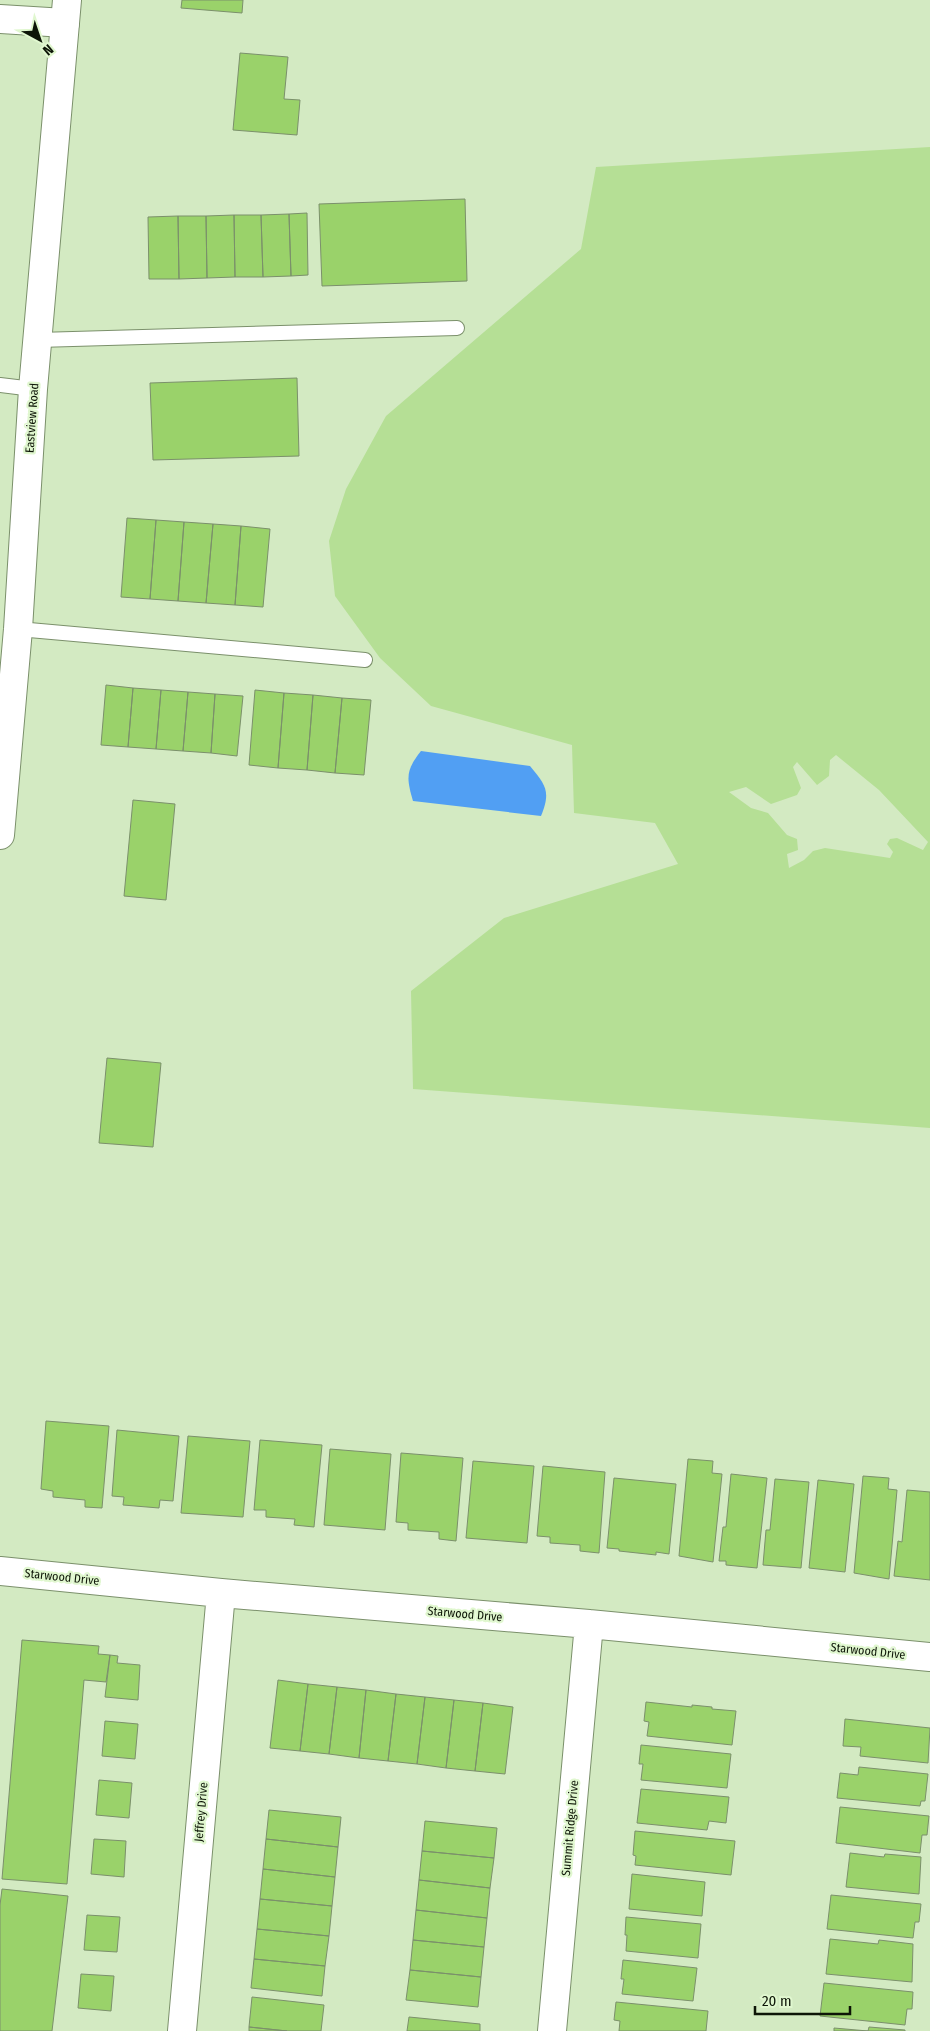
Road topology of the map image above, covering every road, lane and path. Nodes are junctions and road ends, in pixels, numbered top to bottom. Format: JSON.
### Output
{"nodes":[{"id":1,"x":66,"y":11,"type":"edge"},
{"id":2,"x":0,"y":19,"type":"edge"},
{"id":3,"x":457,"y":328,"type":"dead end"},
{"id":4,"x":38,"y":340,"type":"junction"},
{"id":5,"x":0,"y":385,"type":"edge"},
{"id":6,"x":34,"y":389,"type":"junction"},
{"id":7,"x":18,"y":629,"type":"junction"},
{"id":8,"x":365,"y":660,"type":"dead end"},
{"id":9,"x":2,"y":799,"type":"edge"},
{"id":10,"x":0,"y":835,"type":"edge"},
{"id":11,"x":0,"y":1571,"type":"edge"},
{"id":12,"x":222,"y":1593,"type":"junction"},
{"id":13,"x":589,"y":1624,"type":"junction"},
{"id":14,"x":930,"y":1657,"type":"edge"},
{"id":15,"x":182,"y":2031,"type":"edge"},
{"id":16,"x":552,"y":2031,"type":"edge"}],
"edges":[{"from":1,"to":2,"type":"street"},
{"from":1,"to":4,"type":"street","name":"Eastview Road"},
{"from":3,"to":4,"type":"lane"},
{"from":4,"to":6,"type":"street","name":"Eastview Road"},
{"from":5,"to":6,"type":"lane"},
{"from":6,"to":7,"type":"street","name":"Eastview Road"},
{"from":7,"to":8,"type":"lane"},
{"from":7,"to":9,"type":"street","name":"Eastview Road"},
{"from":9,"to":10,"type":"street","name":"Eastview Road"},
{"from":11,"to":12,"type":"street","name":"Starwood Drive"},
{"from":12,"to":13,"type":"street","name":"Starwood Drive"},
{"from":12,"to":15,"type":"street","name":"Jeffrey Drive"},
{"from":13,"to":14,"type":"street","name":"Starwood Drive"},
{"from":13,"to":16,"type":"street","name":"Summit Ridge Drive"}]}
